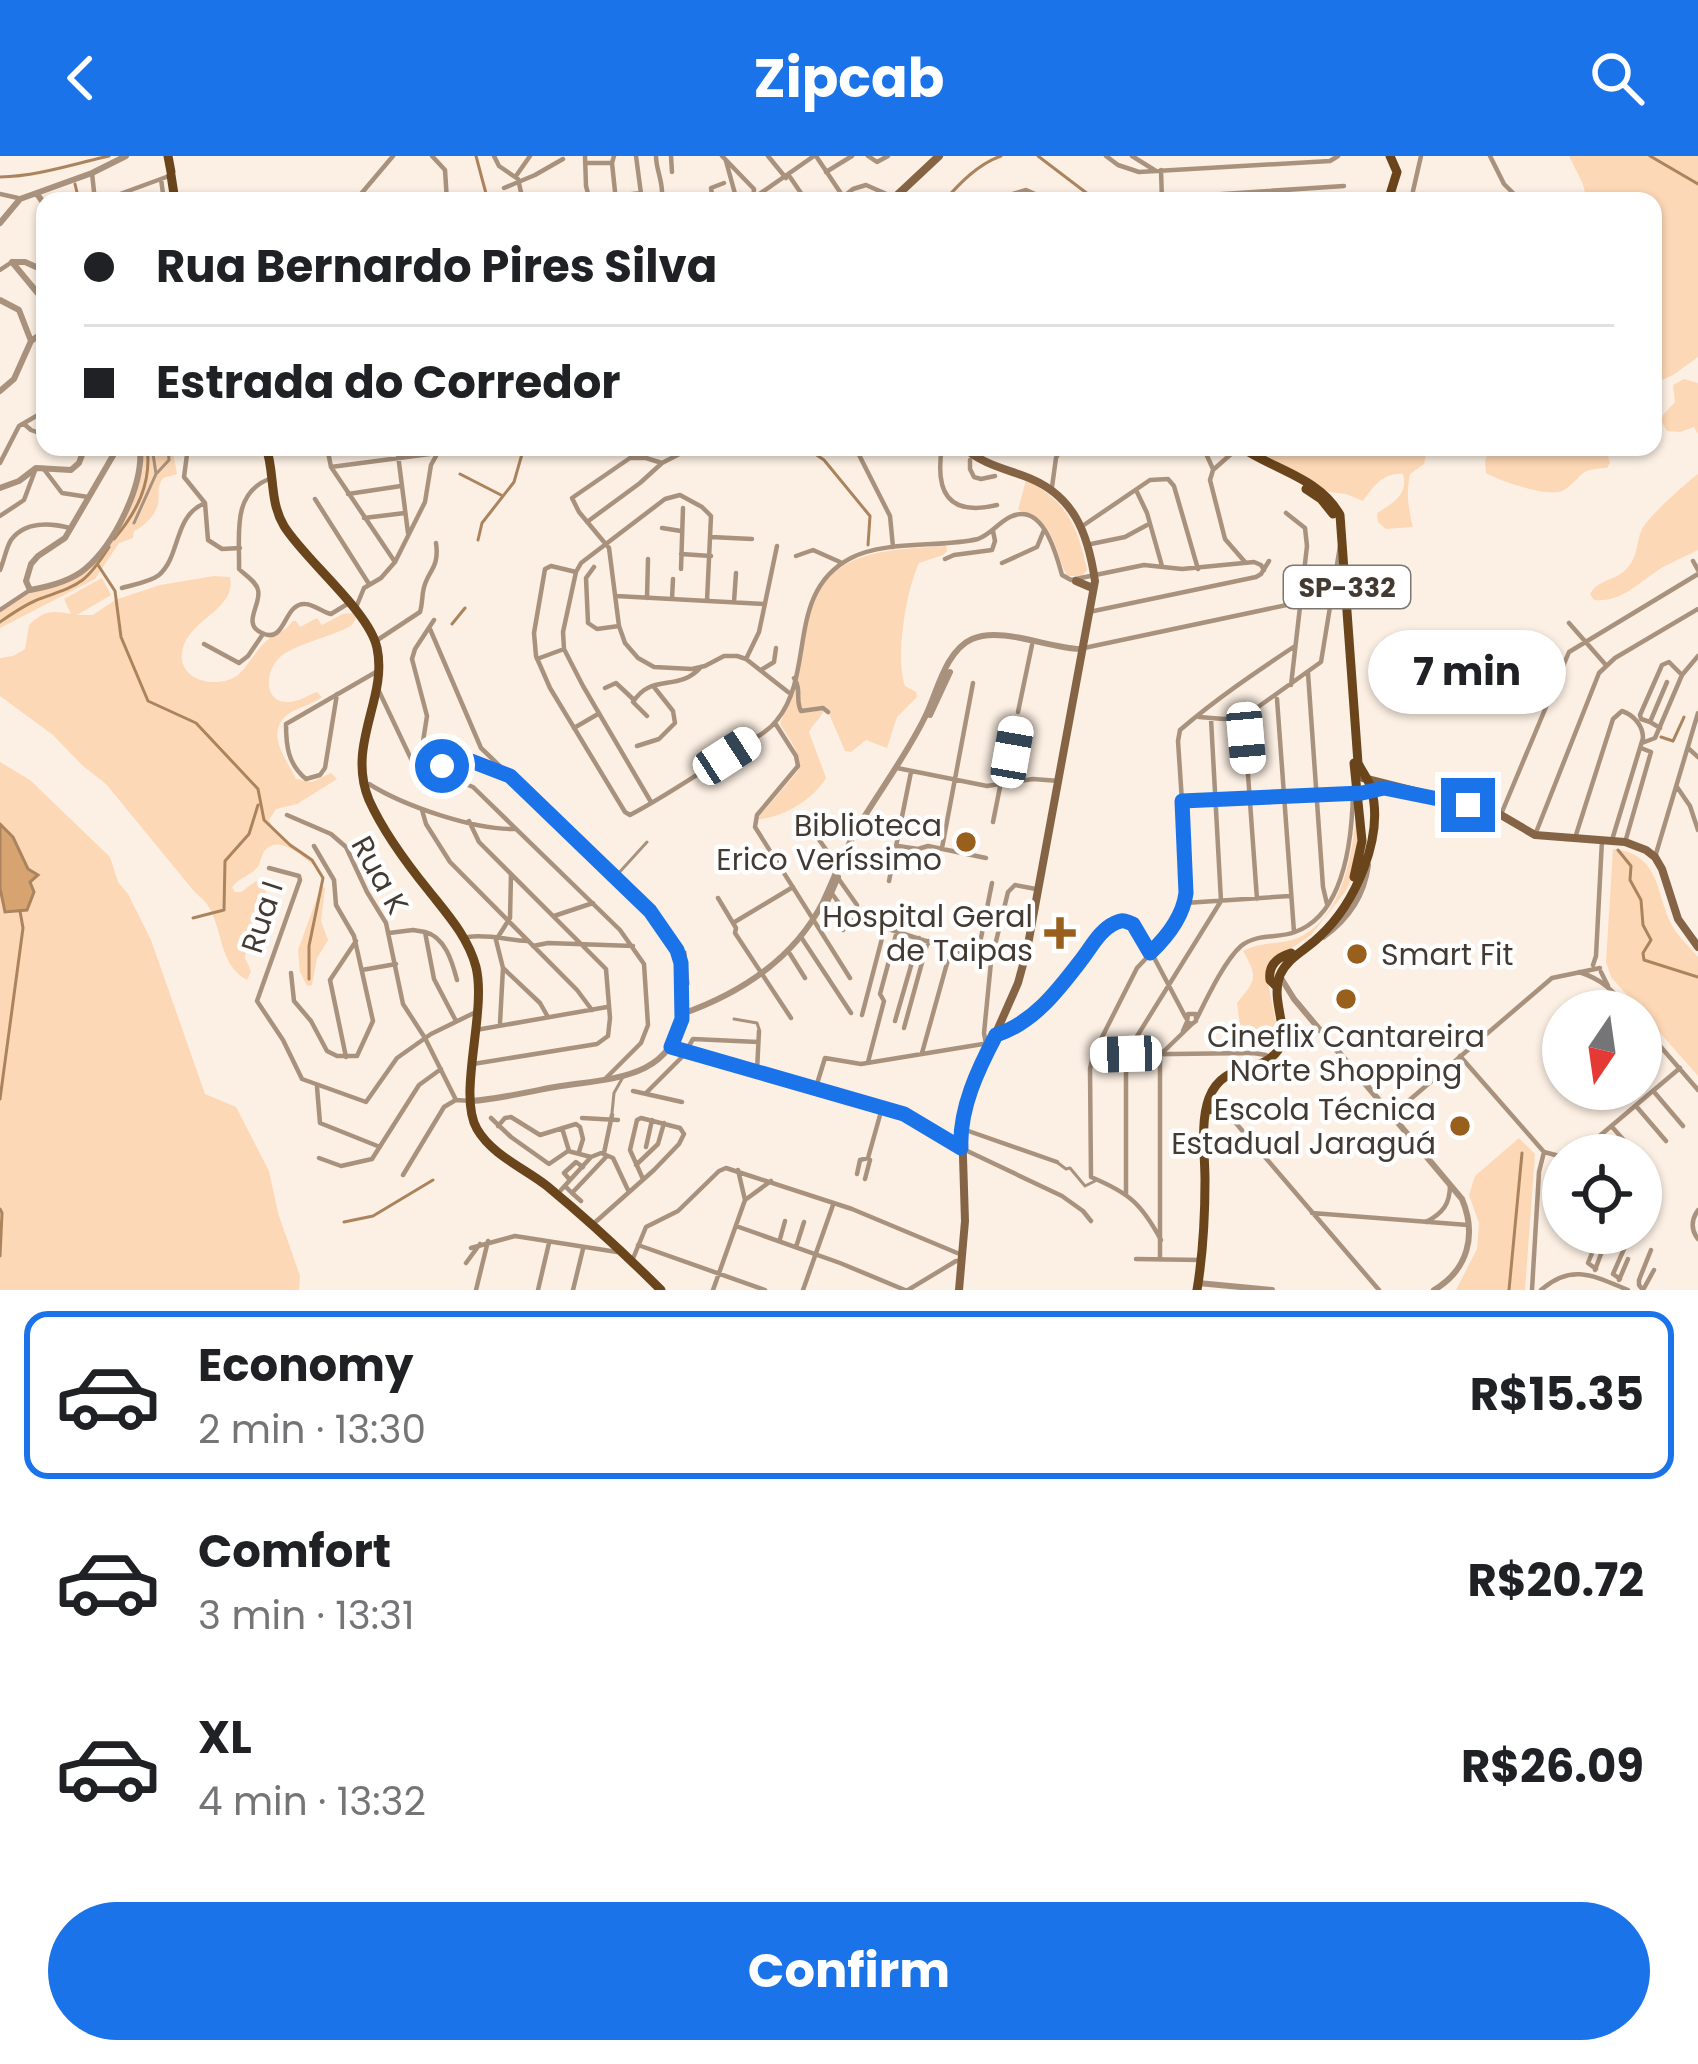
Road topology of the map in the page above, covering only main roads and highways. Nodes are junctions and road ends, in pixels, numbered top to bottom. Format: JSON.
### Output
{"nodes":[{"id":1,"x":169,"y":156,"type":"edge"},
{"id":2,"x":939,"y":156,"type":"edge"},
{"id":3,"x":1394,"y":156,"type":"edge"},
{"id":4,"x":928,"y":160,"type":"edge"},
{"id":5,"x":173,"y":192,"type":"edge"},
{"id":6,"x":899,"y":192,"type":"edge"},
{"id":7,"x":1395,"y":192,"type":"edge"},
{"id":8,"x":267,"y":456,"type":"edge"},
{"id":9,"x":976,"y":456,"type":"edge"},
{"id":10,"x":1247,"y":456,"type":"edge"},
{"id":11,"x":1250,"y":456,"type":"edge"},
{"id":12,"x":1092,"y":580,"type":"junction"},
{"id":13,"x":1076,"y":581,"type":"road end"},
{"id":14,"x":1362,"y":779,"type":"junction"},
{"id":15,"x":1372,"y":791,"type":"junction"},
{"id":16,"x":1356,"y":793,"type":"junction"},
{"id":17,"x":1443,"y":799,"type":"junction"},
{"id":18,"x":1366,"y":831,"type":"junction"},
{"id":19,"x":1698,"y":947,"type":"edge"},
{"id":20,"x":1276,"y":982,"type":"junction"},
{"id":21,"x":1293,"y":998,"type":"road end"},
{"id":22,"x":1276,"y":1000,"type":"junction"},
{"id":23,"x":1209,"y":1094,"type":"junction"},
{"id":24,"x":1206,"y":1111,"type":"junction"},
{"id":25,"x":1225,"y":1111,"type":"road end"},
{"id":26,"x":1199,"y":1260,"type":"junction"},
{"id":27,"x":1196,"y":1286,"type":"edge"},
{"id":28,"x":661,"y":1290,"type":"edge"},
{"id":29,"x":957,"y":1290,"type":"edge"}],
"edges":[{"from":1,"to":5,"type":"main road"},
{"from":2,"to":4,"type":"main road"},
{"from":3,"to":7,"type":"main road"},
{"from":4,"to":6,"type":"main road"},
{"from":8,"to":28,"type":"main road"},
{"from":9,"to":12,"type":"main road"},
{"from":10,"to":14,"type":"main road","number":"SP-332"},
{"from":11,"to":14,"type":"main road","number":"SP-332"},
{"from":12,"to":13,"type":"main road"},
{"from":12,"to":29,"type":"main road"},
{"from":14,"to":15,"type":"main road","number":"SP-332"},
{"from":14,"to":16,"type":"main road","number":"SP-332"},
{"from":14,"to":17,"type":"main road"},
{"from":15,"to":16,"type":"main road"},
{"from":15,"to":17,"type":"main road"},
{"from":15,"to":18,"type":"main road","number":"SP-332"},
{"from":16,"to":18,"type":"main road","number":"SP-332"},
{"from":17,"to":19,"type":"main road"},
{"from":18,"to":20,"type":"main road","number":"SP-332"},
{"from":18,"to":20,"type":"main road","number":"SP-332"},
{"from":20,"to":22,"type":"main road"},
{"from":20,"to":23,"type":"main road"},
{"from":21,"to":22,"type":"main road"},
{"from":22,"to":23,"type":"main road"},
{"from":23,"to":24,"type":"main road"},
{"from":23,"to":26,"type":"main road"},
{"from":24,"to":25,"type":"main road"},
{"from":24,"to":26,"type":"main road"},
{"from":26,"to":27,"type":"main road"}]}
